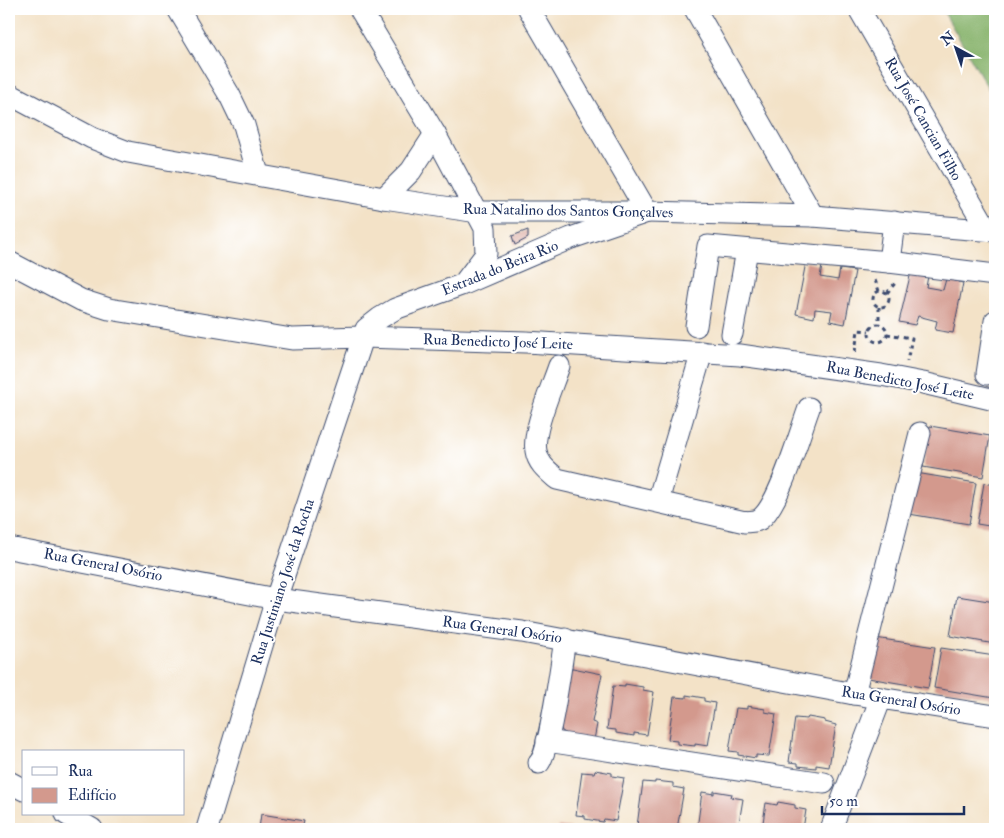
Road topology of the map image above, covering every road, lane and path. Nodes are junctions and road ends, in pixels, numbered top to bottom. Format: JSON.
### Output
{"nodes":[{"id":1,"x":178,"y":9,"type":"edge"},
{"id":2,"x":360,"y":9,"type":"edge"},
{"id":3,"x":529,"y":9,"type":"edge"},
{"id":4,"x":695,"y":9,"type":"edge"},
{"id":5,"x":859,"y":9,"type":"edge"},
{"id":6,"x":9,"y":94,"type":"edge"},
{"id":7,"x":435,"y":134,"type":"junction"},
{"id":8,"x":258,"y":174,"type":"junction"},
{"id":9,"x":384,"y":198,"type":"junction"},
{"id":10,"x":478,"y":212,"type":"junction"},
{"id":11,"x":647,"y":212,"type":"junction"},
{"id":12,"x":814,"y":216,"type":"junction"},
{"id":13,"x":894,"y":222,"type":"junction"},
{"id":14,"x":991,"y":230,"type":"edge"},
{"id":15,"x":748,"y":250,"type":"junction"},
{"id":16,"x":486,"y":254,"type":"junction"},
{"id":17,"x":9,"y":262,"type":"edge"},
{"id":18,"x":889,"y":262,"type":"junction"},
{"id":19,"x":508,"y":264,"type":"junction"},
{"id":20,"x":995,"y":275,"type":"edge"},
{"id":21,"x":464,"y":284,"type":"junction"},
{"id":22,"x":879,"y":307,"type":"junction"},
{"id":23,"x":995,"y":321,"type":"edge"},
{"id":24,"x":879,"y":324,"type":"junction"},
{"id":25,"x":696,"y":326,"type":"dead end"},
{"id":26,"x":869,"y":332,"type":"junction"},
{"id":27,"x":732,"y":334,"type":"dead end"},
{"id":28,"x":887,"y":334,"type":"junction"},
{"id":29,"x":363,"y":337,"type":"junction"},
{"id":30,"x":702,"y":352,"type":"junction"},
{"id":31,"x":863,"y":354,"type":"dead end"},
{"id":32,"x":898,"y":359,"type":"dead end"},
{"id":33,"x":559,"y":366,"type":"dead end"},
{"id":34,"x":987,"y":374,"type":"dead end"},
{"id":35,"x":995,"y":400,"type":"edge"},
{"id":36,"x":809,"y":408,"type":"dead end"},
{"id":37,"x":920,"y":433,"type":"dead end"},
{"id":38,"x":658,"y":501,"type":"junction"},
{"id":39,"x":9,"y":548,"type":"edge"},
{"id":40,"x":276,"y":598,"type":"junction"},
{"id":41,"x":565,"y":639,"type":"junction"},
{"id":42,"x":854,"y":694,"type":"junction"},
{"id":43,"x":881,"y":698,"type":"junction"},
{"id":44,"x":995,"y":716,"type":"edge"},
{"id":45,"x":547,"y":741,"type":"junction"},
{"id":46,"x":539,"y":763,"type":"dead end"},
{"id":47,"x":9,"y":782,"type":"edge"},
{"id":48,"x":824,"y":783,"type":"dead end"},
{"id":49,"x":22,"y":789,"type":"edge"},
{"id":50,"x":69,"y":816,"type":"edge"},
{"id":51,"x":92,"y":829,"type":"edge"},
{"id":52,"x":207,"y":829,"type":"edge"},
{"id":53,"x":831,"y":829,"type":"edge"}],
"edges":[{"from":1,"to":8,"type":"street"},
{"from":2,"to":7,"type":"street"},
{"from":3,"to":11,"type":"street"},
{"from":4,"to":12,"type":"street"},
{"from":5,"to":14,"type":"street","name":"Rua José Cancian Filho"},
{"from":6,"to":8,"type":"street","name":"Rua Natalino dos Santos Gonçalves"},
{"from":7,"to":9,"type":"street"},
{"from":7,"to":10,"type":"street"},
{"from":8,"to":9,"type":"street","name":"Rua Natalino dos Santos Gonçalves"},
{"from":9,"to":10,"type":"street","name":"Rua Natalino dos Santos Gonçalves"},
{"from":10,"to":11,"type":"street","name":"Rua Natalino dos Santos Gonçalves"},
{"from":10,"to":16,"type":"street"},
{"from":11,"to":12,"type":"street","name":"Rua Natalino dos Santos Gonçalves"},
{"from":11,"to":19,"type":"street","name":"Estrada do Beira Rio"},
{"from":12,"to":13,"type":"street","name":"Rua Natalino dos Santos Gonçalves"},
{"from":13,"to":14,"type":"street","name":"Rua Natalino dos Santos Gonçalves"},
{"from":13,"to":18,"type":"street"},
{"from":15,"to":18,"type":"street"},
{"from":15,"to":25,"type":"street"},
{"from":15,"to":27,"type":"street"},
{"from":16,"to":19,"type":"street"},
{"from":16,"to":21,"type":"street"},
{"from":17,"to":29,"type":"street","name":"Rua Benedicto José Leite"},
{"from":18,"to":20,"type":"street"},
{"from":19,"to":21,"type":"street","name":"Estrada do Beira Rio"},
{"from":21,"to":29,"type":"street","name":"Estrada do Beira Rio"},
{"from":22,"to":22,"type":"path"},
{"from":22,"to":24,"type":"path"},
{"from":23,"to":34,"type":"street"},
{"from":24,"to":26,"type":"path"},
{"from":24,"to":28,"type":"path"},
{"from":26,"to":28,"type":"path"},
{"from":26,"to":31,"type":"path"},
{"from":28,"to":32,"type":"path"},
{"from":29,"to":30,"type":"street","name":"Rua Benedicto José Leite"},
{"from":29,"to":40,"type":"street","name":"Rua Justiniano José da Rocha"},
{"from":30,"to":35,"type":"street","name":"Rua Benedicto José Leite"},
{"from":30,"to":38,"type":"street"},
{"from":33,"to":38,"type":"street"},
{"from":36,"to":38,"type":"street"},
{"from":37,"to":42,"type":"street"},
{"from":39,"to":40,"type":"street","name":"Rua General Osório"},
{"from":40,"to":41,"type":"street","name":"Rua General Osório"},
{"from":40,"to":52,"type":"street","name":"Rua Justiniano José da Rocha"},
{"from":41,"to":42,"type":"street","name":"Rua General Osório"},
{"from":41,"to":45,"type":"street"},
{"from":42,"to":43,"type":"street","name":"Rua General Osório"},
{"from":43,"to":44,"type":"street","name":"Rua General Osório"},
{"from":43,"to":53,"type":"street"},
{"from":45,"to":46,"type":"street"},
{"from":45,"to":48,"type":"street"},
{"from":47,"to":49,"type":"street"},
{"from":50,"to":51,"type":"street"}]}
